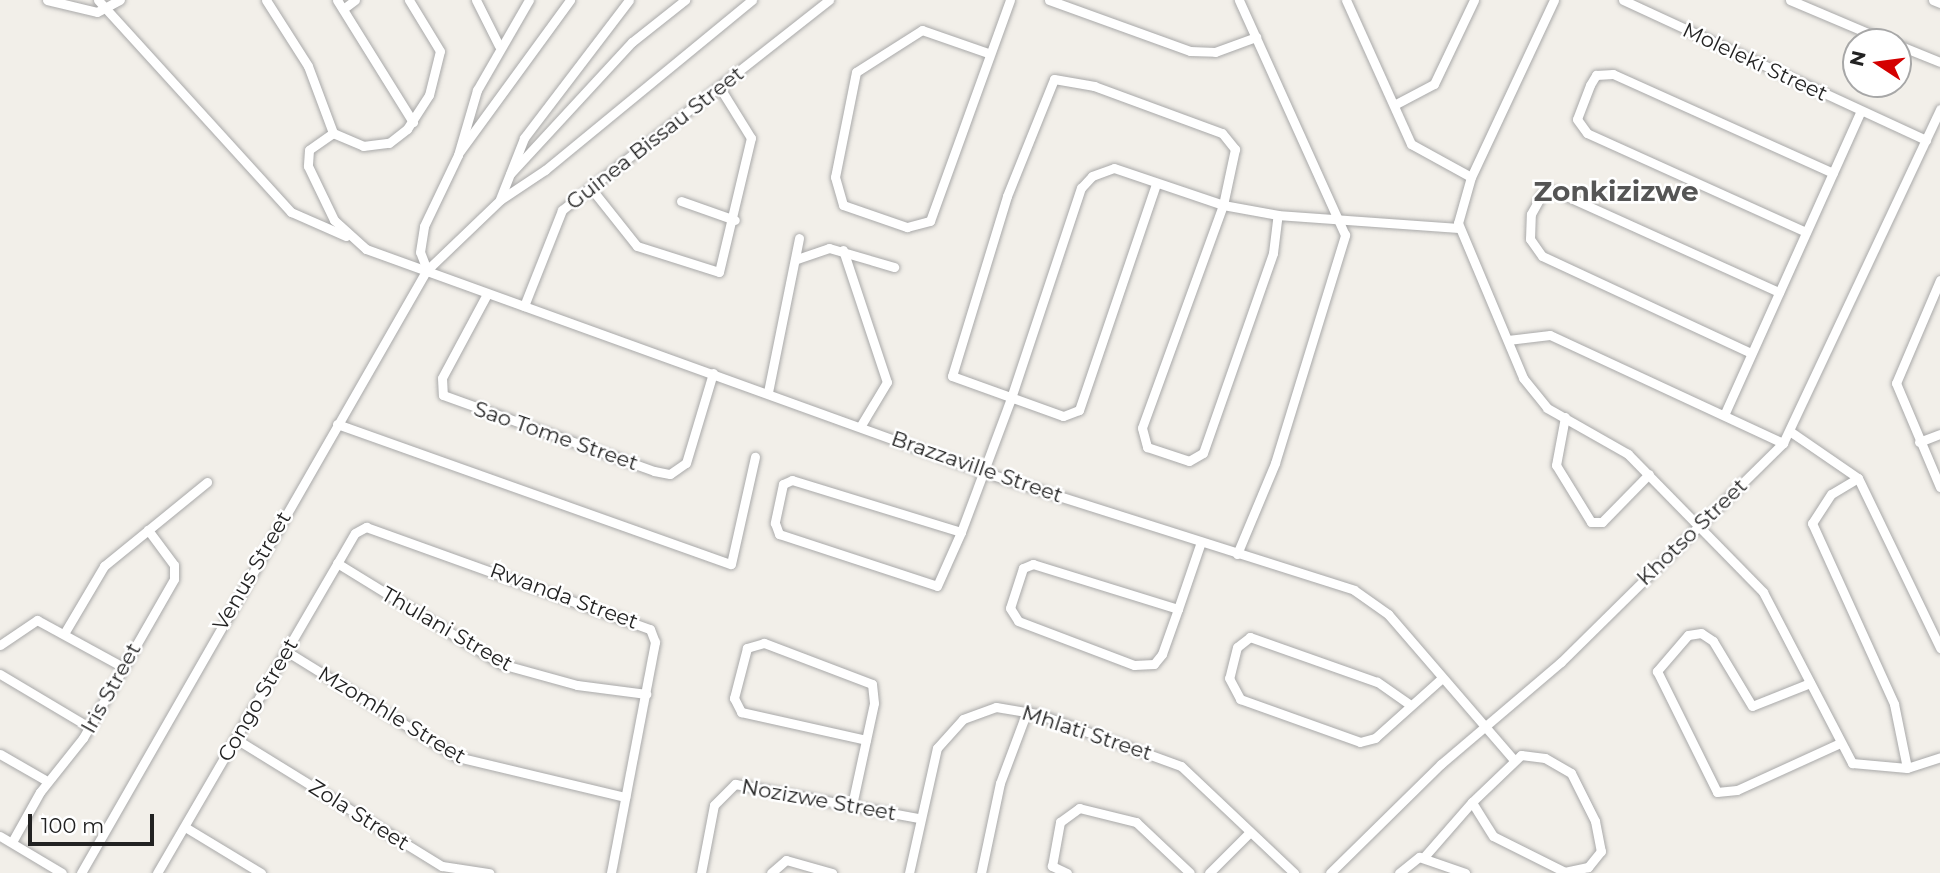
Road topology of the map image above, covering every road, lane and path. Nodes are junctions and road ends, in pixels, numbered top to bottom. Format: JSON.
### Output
{"nodes":[{"id":1,"x":47,"y":0,"type":"edge"},
{"id":2,"x":98,"y":0,"type":"edge"},
{"id":3,"x":120,"y":0,"type":"edge"},
{"id":4,"x":266,"y":0,"type":"edge"},
{"id":5,"x":337,"y":0,"type":"edge"},
{"id":6,"x":355,"y":0,"type":"edge"},
{"id":7,"x":409,"y":0,"type":"edge"},
{"id":8,"x":477,"y":0,"type":"edge"},
{"id":9,"x":529,"y":0,"type":"edge"},
{"id":10,"x":570,"y":0,"type":"edge"},
{"id":11,"x":629,"y":0,"type":"edge"},
{"id":12,"x":685,"y":0,"type":"edge"},
{"id":13,"x":752,"y":0,"type":"edge"},
{"id":14,"x":829,"y":0,"type":"edge"},
{"id":15,"x":1010,"y":0,"type":"edge"},
{"id":16,"x":1049,"y":0,"type":"edge"},
{"id":17,"x":1239,"y":0,"type":"edge"},
{"id":18,"x":1346,"y":0,"type":"edge"},
{"id":19,"x":1474,"y":0,"type":"edge"},
{"id":20,"x":1554,"y":0,"type":"edge"},
{"id":21,"x":1623,"y":0,"type":"edge"},
{"id":22,"x":1790,"y":0,"type":"edge"},
{"id":23,"x":1933,"y":0,"type":"edge"},
{"id":24,"x":1940,"y":3,"type":"edge"},
{"id":25,"x":1072,"y":4,"type":"edge"},
{"id":26,"x":343,"y":9,"type":"junction"},
{"id":27,"x":106,"y":10,"type":"junction"},
{"id":28,"x":1856,"y":28,"type":"edge"},
{"id":29,"x":1256,"y":37,"type":"junction"},
{"id":30,"x":499,"y":46,"type":"junction"},
{"id":31,"x":1912,"y":51,"type":"edge"},
{"id":32,"x":988,"y":53,"type":"junction"},
{"id":33,"x":1940,"y":62,"type":"edge"},
{"id":34,"x":720,"y":88,"type":"junction"},
{"id":35,"x":1394,"y":105,"type":"junction"},
{"id":36,"x":1940,"y":109,"type":"edge"},
{"id":37,"x":1861,"y":111,"type":"junction"},
{"id":38,"x":412,"y":122,"type":"junction"},
{"id":39,"x":333,"y":133,"type":"junction"},
{"id":40,"x":1926,"y":140,"type":"junction"},
{"id":41,"x":458,"y":155,"type":"junction"},
{"id":42,"x":1833,"y":173,"type":"junction"},
{"id":43,"x":510,"y":174,"type":"junction"},
{"id":44,"x":1471,"y":177,"type":"junction"},
{"id":45,"x":1156,"y":184,"type":"junction"},
{"id":46,"x":590,"y":187,"type":"junction"},
{"id":47,"x":500,"y":200,"type":"junction"},
{"id":48,"x":681,"y":201,"type":"dead end"},
{"id":49,"x":1223,"y":205,"type":"junction"},
{"id":50,"x":1278,"y":215,"type":"junction"},
{"id":51,"x":735,"y":220,"type":"junction"},
{"id":52,"x":1343,"y":221,"type":"junction"},
{"id":53,"x":1458,"y":228,"type":"junction"},
{"id":54,"x":1806,"y":232,"type":"junction"},
{"id":55,"x":348,"y":237,"type":"junction"},
{"id":56,"x":799,"y":238,"type":"dead end"},
{"id":57,"x":843,"y":250,"type":"junction"},
{"id":58,"x":797,"y":259,"type":"junction"},
{"id":59,"x":894,"y":267,"type":"dead end"},
{"id":60,"x":426,"y":270,"type":"junction"},
{"id":61,"x":1940,"y":280,"type":"edge"},
{"id":62,"x":1779,"y":292,"type":"junction"},
{"id":63,"x":488,"y":294,"type":"junction"},
{"id":64,"x":524,"y":306,"type":"junction"},
{"id":65,"x":1508,"y":340,"type":"junction"},
{"id":66,"x":1751,"y":353,"type":"junction"},
{"id":67,"x":713,"y":373,"type":"junction"},
{"id":68,"x":768,"y":393,"type":"junction"},
{"id":69,"x":1010,"y":401,"type":"junction"},
{"id":70,"x":1725,"y":413,"type":"junction"},
{"id":71,"x":1565,"y":417,"type":"junction"},
{"id":72,"x":337,"y":424,"type":"junction"},
{"id":73,"x":860,"y":427,"type":"junction"},
{"id":74,"x":1791,"y":432,"type":"junction"},
{"id":75,"x":1940,"y":435,"type":"edge"},
{"id":76,"x":1919,"y":442,"type":"junction"},
{"id":77,"x":1783,"y":443,"type":"junction"},
{"id":78,"x":755,"y":457,"type":"dead end"},
{"id":79,"x":983,"y":472,"type":"junction"},
{"id":80,"x":1649,"y":474,"type":"junction"},
{"id":81,"x":1858,"y":478,"type":"junction"},
{"id":82,"x":207,"y":482,"type":"dead end"},
{"id":83,"x":1940,"y":488,"type":"edge"},
{"id":84,"x":1700,"y":523,"type":"junction"},
{"id":85,"x":360,"y":529,"type":"joint"},
{"id":86,"x":148,"y":530,"type":"junction"},
{"id":87,"x":961,"y":533,"type":"junction"},
{"id":88,"x":1201,"y":542,"type":"junction"},
{"id":89,"x":1237,"y":554,"type":"junction"},
{"id":90,"x":337,"y":563,"type":"junction"},
{"id":91,"x":1178,"y":609,"type":"junction"},
{"id":92,"x":65,"y":632,"type":"junction"},
{"id":93,"x":0,"y":645,"type":"edge"},
{"id":94,"x":1940,"y":648,"type":"edge"},
{"id":95,"x":286,"y":651,"type":"junction"},
{"id":96,"x":123,"y":667,"type":"junction"},
{"id":97,"x":0,"y":674,"type":"edge"},
{"id":98,"x":1441,"y":680,"type":"junction"},
{"id":99,"x":1810,"y":683,"type":"junction"},
{"id":100,"x":646,"y":694,"type":"junction"},
{"id":101,"x":1409,"y":704,"type":"junction"},
{"id":102,"x":1027,"y":711,"type":"junction"},
{"id":103,"x":1483,"y":726,"type":"junction"},
{"id":104,"x":89,"y":727,"type":"junction"},
{"id":105,"x":236,"y":739,"type":"junction"},
{"id":106,"x":866,"y":740,"type":"junction"},
{"id":107,"x":1840,"y":743,"type":"junction"},
{"id":108,"x":0,"y":754,"type":"edge"},
{"id":109,"x":1940,"y":757,"type":"edge"},
{"id":110,"x":1513,"y":759,"type":"junction"},
{"id":111,"x":1907,"y":768,"type":"junction"},
{"id":112,"x":47,"y":781,"type":"junction"},
{"id":113,"x":625,"y":797,"type":"junction"},
{"id":114,"x":1472,"y":803,"type":"junction"},
{"id":115,"x":852,"y":805,"type":"junction"},
{"id":116,"x":919,"y":818,"type":"junction"},
{"id":117,"x":185,"y":827,"type":"junction"},
{"id":118,"x":1250,"y":832,"type":"junction"},
{"id":119,"x":0,"y":836,"type":"edge"},
{"id":120,"x":12,"y":842,"type":"junction"},
{"id":121,"x":1424,"y":857,"type":"junction"},
{"id":122,"x":440,"y":869,"type":"edge"},
{"id":123,"x":62,"y":873,"type":"edge"},
{"id":124,"x":81,"y":873,"type":"edge"},
{"id":125,"x":157,"y":873,"type":"edge"},
{"id":126,"x":261,"y":873,"type":"edge"},
{"id":127,"x":489,"y":873,"type":"edge"},
{"id":128,"x":611,"y":873,"type":"edge"},
{"id":129,"x":701,"y":873,"type":"edge"},
{"id":130,"x":771,"y":873,"type":"edge"},
{"id":131,"x":832,"y":873,"type":"edge"},
{"id":132,"x":909,"y":873,"type":"edge"},
{"id":133,"x":981,"y":873,"type":"edge"},
{"id":134,"x":1067,"y":873,"type":"edge"},
{"id":135,"x":1190,"y":873,"type":"edge"},
{"id":136,"x":1209,"y":873,"type":"edge"},
{"id":137,"x":1294,"y":873,"type":"edge"},
{"id":138,"x":1330,"y":873,"type":"edge"},
{"id":139,"x":1399,"y":873,"type":"edge"},
{"id":140,"x":1465,"y":873,"type":"edge"}],
"edges":[{"from":1,"to":27,"type":"street"},
{"from":2,"to":27,"type":"street","name":"Brazzaville Street"},
{"from":3,"to":27,"type":"street"},
{"from":4,"to":39,"type":"street"},
{"from":5,"to":26,"type":"street"},
{"from":6,"to":26,"type":"street"},
{"from":7,"to":38,"type":"street"},
{"from":8,"to":30,"type":"street"},
{"from":9,"to":30,"type":"street"},
{"from":10,"to":41,"type":"street"},
{"from":11,"to":43,"type":"street"},
{"from":12,"to":43,"type":"street"},
{"from":13,"to":47,"type":"street","name":"Venus Street"},
{"from":14,"to":34,"type":"street","name":"Guinea Bissau Street"},
{"from":15,"to":32,"type":"street"},
{"from":16,"to":25,"type":"street"},
{"from":17,"to":29,"type":"street"},
{"from":18,"to":35,"type":"street"},
{"from":19,"to":35,"type":"street"},
{"from":20,"to":44,"type":"street"},
{"from":21,"to":37,"type":"street","name":"Moleleki Street"},
{"from":22,"to":28,"type":"street"},
{"from":23,"to":24,"type":"street"},
{"from":25,"to":29,"type":"street"},
{"from":26,"to":38,"type":"street"},
{"from":27,"to":55,"type":"street","name":"Brazzaville Street"},
{"from":29,"to":52,"type":"street"},
{"from":30,"to":41,"type":"street"},
{"from":31,"to":33,"type":"street"},
{"from":32,"to":32,"type":"street"},
{"from":34,"to":46,"type":"street","name":"Guinea Bissau Street"},
{"from":34,"to":51,"type":"street"},
{"from":35,"to":44,"type":"street"},
{"from":36,"to":40,"type":"street","name":"Khotso Street"},
{"from":37,"to":40,"type":"street","name":"Moleleki Street"},
{"from":37,"to":42,"type":"street"},
{"from":38,"to":39,"type":"street"},
{"from":39,"to":55,"type":"street"},
{"from":40,"to":74,"type":"street","name":"Khotso Street"},
{"from":41,"to":60,"type":"street"},
{"from":42,"to":54,"type":"street"},
{"from":42,"to":54,"type":"street"},
{"from":43,"to":47,"type":"street"},
{"from":44,"to":53,"type":"street"},
{"from":45,"to":49,"type":"street"},
{"from":45,"to":69,"type":"street"},
{"from":45,"to":69,"type":"street"},
{"from":46,"to":51,"type":"street"},
{"from":46,"to":64,"type":"street","name":"Guinea Bissau Street"},
{"from":47,"to":60,"type":"street","name":"Venus Street"},
{"from":48,"to":51,"type":"street"},
{"from":49,"to":50,"type":"street"},
{"from":49,"to":50,"type":"street"},
{"from":49,"to":69,"type":"street"},
{"from":50,"to":52,"type":"street"},
{"from":52,"to":53,"type":"street"},
{"from":52,"to":89,"type":"street"},
{"from":53,"to":65,"type":"street"},
{"from":54,"to":62,"type":"street"},
{"from":55,"to":60,"type":"street","name":"Brazzaville Street"},
{"from":56,"to":58,"type":"street"},
{"from":57,"to":58,"type":"street"},
{"from":57,"to":59,"type":"street"},
{"from":57,"to":73,"type":"street"},
{"from":58,"to":68,"type":"street"},
{"from":60,"to":63,"type":"street","name":"Brazzaville Street"},
{"from":60,"to":72,"type":"street","name":"Venus Street"},
{"from":61,"to":76,"type":"street"},
{"from":62,"to":66,"type":"street"},
{"from":62,"to":66,"type":"street"},
{"from":63,"to":64,"type":"street","name":"Brazzaville Street"},
{"from":63,"to":67,"type":"street","name":"Sao Tome Street"},
{"from":64,"to":67,"type":"street","name":"Brazzaville Street"},
{"from":65,"to":70,"type":"street"},
{"from":65,"to":71,"type":"street"},
{"from":66,"to":70,"type":"street"},
{"from":67,"to":68,"type":"street","name":"Brazzaville Street"},
{"from":68,"to":73,"type":"street","name":"Brazzaville Street"},
{"from":69,"to":79,"type":"street"},
{"from":70,"to":77,"type":"street"},
{"from":71,"to":80,"type":"street"},
{"from":71,"to":80,"type":"street"},
{"from":72,"to":78,"type":"street"},
{"from":72,"to":124,"type":"street","name":"Venus Street"},
{"from":73,"to":79,"type":"street","name":"Brazzaville Street"},
{"from":74,"to":77,"type":"street","name":"Khotso Street"},
{"from":74,"to":81,"type":"street"},
{"from":75,"to":76,"type":"street"},
{"from":76,"to":83,"type":"street"},
{"from":77,"to":84,"type":"street","name":"Khotso Street"},
{"from":79,"to":87,"type":"street"},
{"from":79,"to":88,"type":"street","name":"Brazzaville Street"},
{"from":80,"to":84,"type":"street"},
{"from":81,"to":94,"type":"street"},
{"from":81,"to":111,"type":"street"},
{"from":82,"to":86,"type":"street"},
{"from":84,"to":99,"type":"street"},
{"from":84,"to":103,"type":"street","name":"Khotso Street"},
{"from":85,"to":90,"type":"street","name":"Congo Street"},
{"from":85,"to":100,"type":"street","name":"Rwanda Street"},
{"from":86,"to":92,"type":"street"},
{"from":86,"to":96,"type":"street","name":"Iris Street"},
{"from":87,"to":87,"type":"street"},
{"from":88,"to":89,"type":"street","name":"Brazzaville Street"},
{"from":88,"to":91,"type":"street"},
{"from":89,"to":98,"type":"street","name":"Brazzaville Street"},
{"from":90,"to":95,"type":"street","name":"Congo Street"},
{"from":90,"to":100,"type":"street","name":"Thulani Street"},
{"from":91,"to":91,"type":"street"},
{"from":92,"to":93,"type":"street"},
{"from":92,"to":96,"type":"street"},
{"from":95,"to":105,"type":"street","name":"Congo Street"},
{"from":95,"to":113,"type":"street","name":"Mzomhle Street"},
{"from":96,"to":104,"type":"street","name":"Iris Street"},
{"from":97,"to":104,"type":"street"},
{"from":98,"to":101,"type":"street"},
{"from":98,"to":103,"type":"street","name":"Brazzaville Street"},
{"from":99,"to":107,"type":"street"},
{"from":99,"to":107,"type":"street"},
{"from":100,"to":113,"type":"street","name":"Rwanda Street"},
{"from":101,"to":101,"type":"street"},
{"from":102,"to":116,"type":"street","name":"Mhlati Street"},
{"from":102,"to":118,"type":"street","name":"Mhlati Street"},
{"from":102,"to":133,"type":"street"},
{"from":103,"to":110,"type":"street","name":"Brazzaville Street"},
{"from":103,"to":138,"type":"street","name":"Khotso Street"},
{"from":104,"to":112,"type":"street","name":"Iris Street"},
{"from":105,"to":117,"type":"street","name":"Congo Street"},
{"from":105,"to":122,"type":"street","name":"Zola Street"},
{"from":106,"to":106,"type":"street"},
{"from":106,"to":115,"type":"street"},
{"from":107,"to":111,"type":"street"},
{"from":108,"to":112,"type":"street"},
{"from":109,"to":111,"type":"street"},
{"from":110,"to":114,"type":"street"},
{"from":110,"to":114,"type":"street"},
{"from":112,"to":120,"type":"street","name":"Iris Street"},
{"from":113,"to":128,"type":"street","name":"Rwanda Street"},
{"from":114,"to":121,"type":"street"},
{"from":115,"to":116,"type":"street","name":"Nozizwe Street"},
{"from":115,"to":129,"type":"street","name":"Nozizwe Street"},
{"from":116,"to":132,"type":"street","name":"Mhlati Street"},
{"from":117,"to":125,"type":"street","name":"Congo Street"},
{"from":117,"to":126,"type":"street"},
{"from":118,"to":136,"type":"street"},
{"from":118,"to":137,"type":"street","name":"Mhlati Street"},
{"from":119,"to":120,"type":"street"},
{"from":120,"to":123,"type":"street"},
{"from":121,"to":139,"type":"street"},
{"from":121,"to":140,"type":"street"},
{"from":122,"to":127,"type":"street","name":"Zola Street"},
{"from":130,"to":131,"type":"street"},
{"from":134,"to":135,"type":"street"}]}
